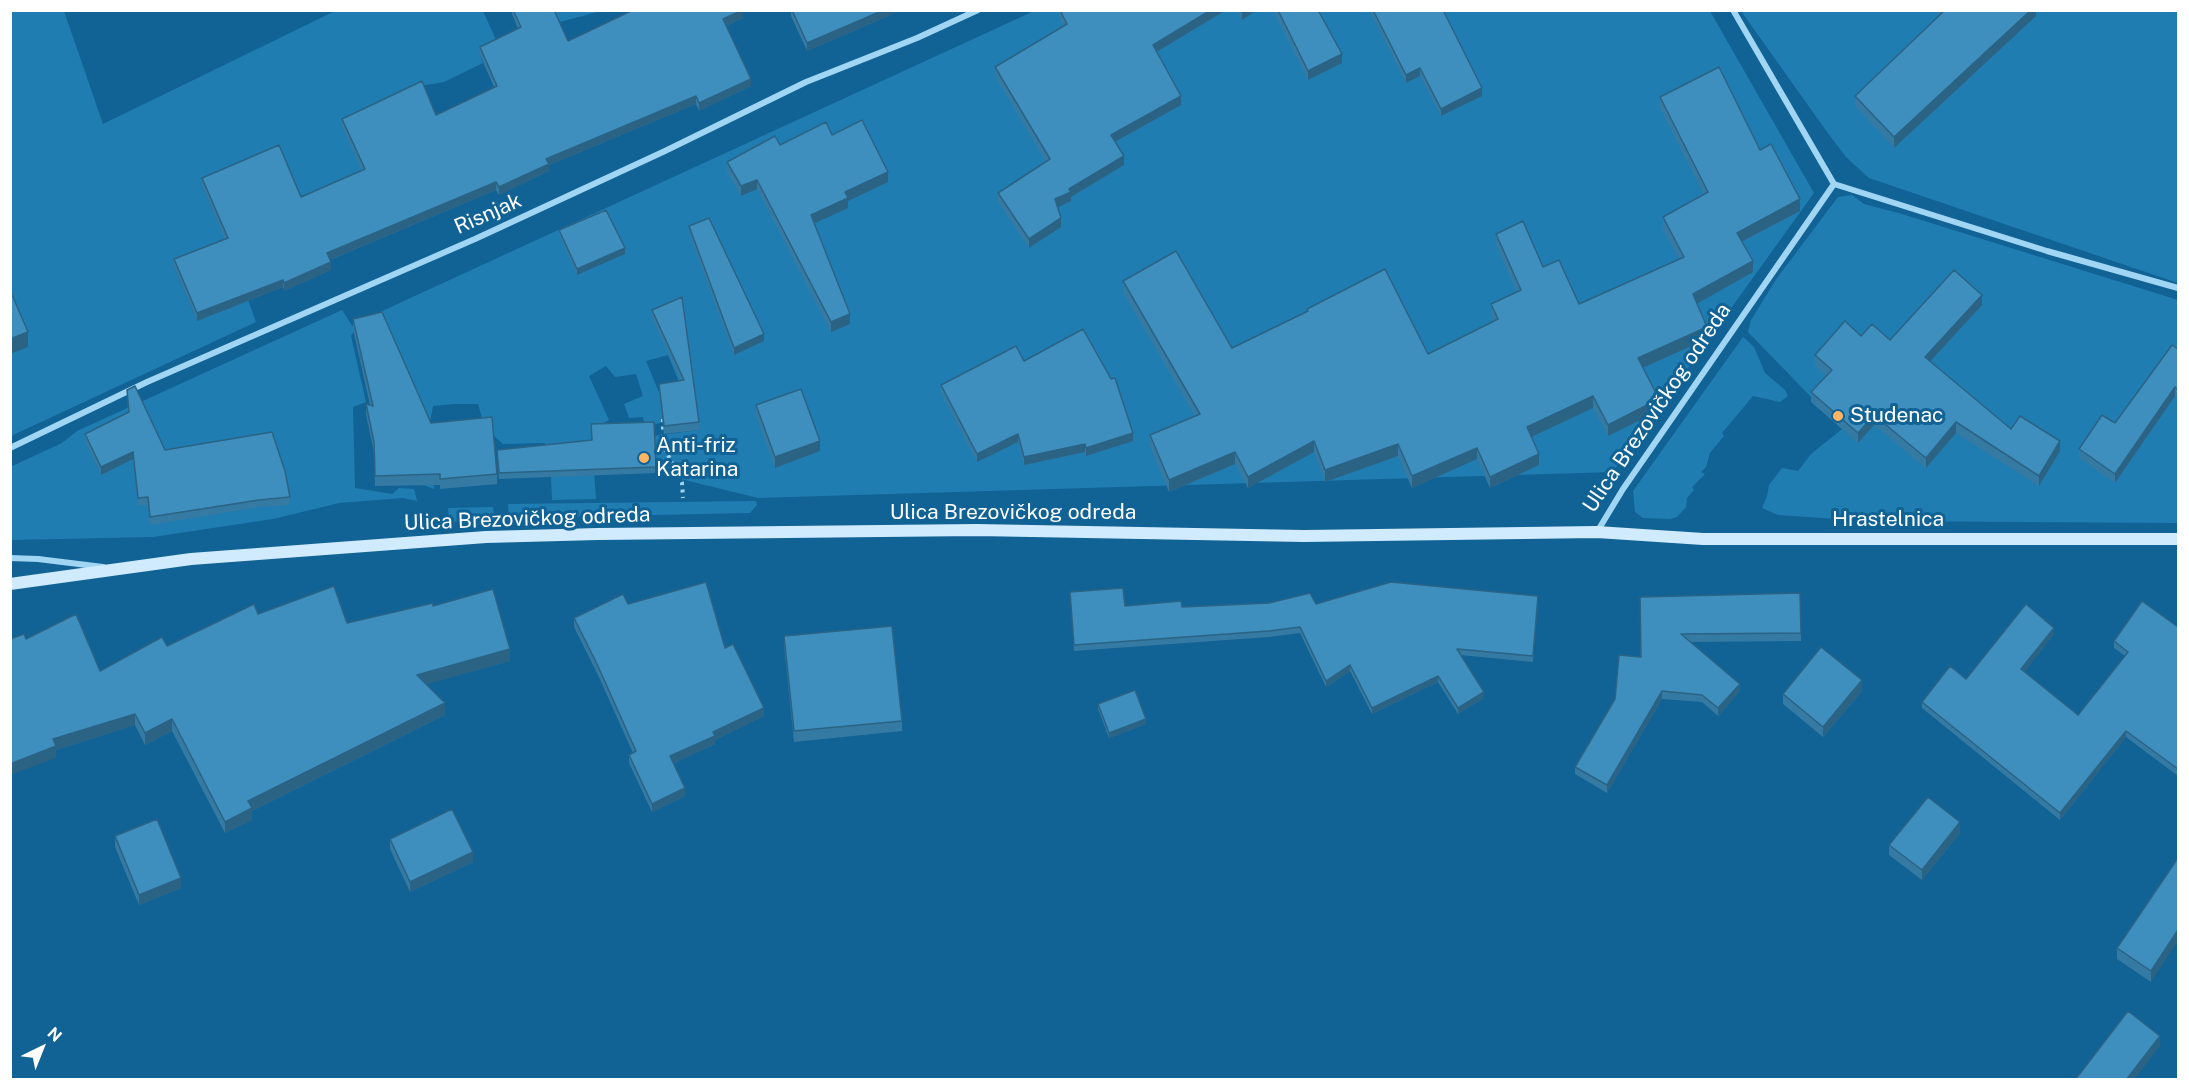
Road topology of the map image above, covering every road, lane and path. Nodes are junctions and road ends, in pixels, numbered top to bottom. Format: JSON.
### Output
{"nodes":[{"id":1,"x":978,"y":10,"type":"edge"},
{"id":2,"x":1733,"y":10,"type":"edge"},
{"id":3,"x":1834,"y":184,"type":"junction"},
{"id":4,"x":2178,"y":288,"type":"edge"},
{"id":5,"x":663,"y":419,"type":"edge"},
{"id":6,"x":10,"y":448,"type":"edge"},
{"id":7,"x":683,"y":498,"type":"dead end"},
{"id":8,"x":1597,"y":532,"type":"junction"},
{"id":9,"x":2178,"y":539,"type":"edge"},
{"id":10,"x":10,"y":558,"type":"edge"},
{"id":11,"x":125,"y":568,"type":"junction"},
{"id":12,"x":10,"y":584,"type":"edge"}],
"edges":[{"from":1,"to":6,"type":"street","name":"Risnjak"},
{"from":2,"to":3,"type":"street"},
{"from":3,"to":4,"type":"street"},
{"from":3,"to":8,"type":"street","name":"Ulica Brezovičkog odreda"},
{"from":5,"to":7,"type":"path"},
{"from":8,"to":9,"type":"main road","name":"Hrastelnica"},
{"from":8,"to":11,"type":"main road","name":"Ulica Brezovičkog odreda"},
{"from":10,"to":11,"type":"street"},
{"from":11,"to":12,"type":"main road","name":"Ulica Brezovičkog odreda"}]}
